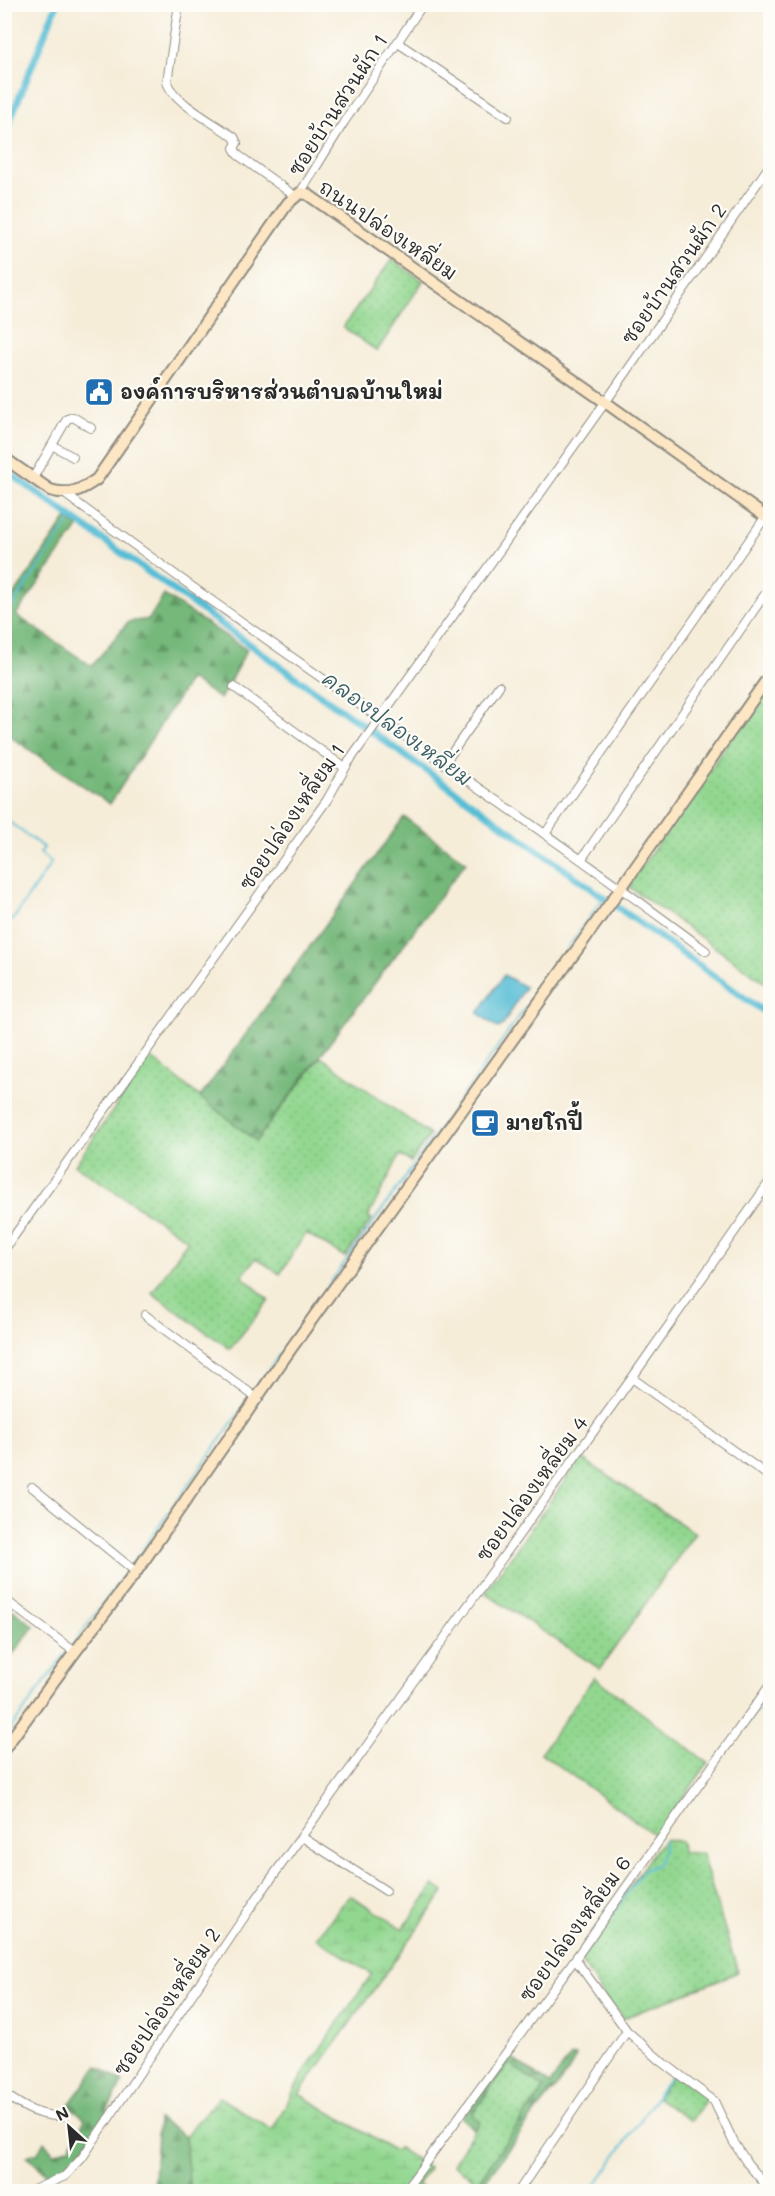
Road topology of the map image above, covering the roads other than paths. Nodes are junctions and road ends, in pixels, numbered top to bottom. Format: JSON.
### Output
{"nodes":[{"id":1,"x":179,"y":4,"type":"edge"},
{"id":2,"x":423,"y":4,"type":"edge"},
{"id":3,"x":398,"y":43,"type":"junction"},
{"id":4,"x":508,"y":117,"type":"dead end"},
{"id":5,"x":771,"y":165,"type":"edge"},
{"id":6,"x":297,"y":195,"type":"junction"},
{"id":7,"x":605,"y":402,"type":"junction"},
{"id":8,"x":91,"y":428,"type":"dead end"},
{"id":9,"x":52,"y":445,"type":"junction"},
{"id":10,"x":73,"y":457,"type":"dead end"},
{"id":11,"x":4,"y":458,"type":"edge"},
{"id":12,"x":33,"y":478,"type":"junction"},
{"id":13,"x":65,"y":494,"type":"junction"},
{"id":14,"x":768,"y":518,"type":"edge"},
{"id":15,"x":771,"y":587,"type":"edge"},
{"id":16,"x":771,"y":675,"type":"edge"},
{"id":17,"x":499,"y":686,"type":"dead end"},
{"id":18,"x":234,"y":687,"type":"dead end"},
{"id":19,"x":380,"y":718,"type":"junction"},
{"id":20,"x":444,"y":764,"type":"junction"},
{"id":21,"x":345,"y":768,"type":"junction"},
{"id":22,"x":545,"y":834,"type":"junction"},
{"id":23,"x":581,"y":860,"type":"junction"},
{"id":24,"x":621,"y":888,"type":"junction"},
{"id":25,"x":706,"y":951,"type":"dead end"},
{"id":26,"x":771,"y":1181,"type":"edge"},
{"id":27,"x":4,"y":1250,"type":"edge"},
{"id":28,"x":146,"y":1315,"type":"dead end"},
{"id":29,"x":632,"y":1378,"type":"junction"},
{"id":30,"x":253,"y":1396,"type":"junction"},
{"id":31,"x":771,"y":1476,"type":"edge"},
{"id":32,"x":32,"y":1487,"type":"dead end"},
{"id":33,"x":136,"y":1572,"type":"junction"},
{"id":34,"x":4,"y":1599,"type":"edge"},
{"id":35,"x":75,"y":1652,"type":"junction"},
{"id":36,"x":771,"y":1685,"type":"edge"},
{"id":37,"x":4,"y":1749,"type":"edge"},
{"id":38,"x":318,"y":1814,"type":"joint"},
{"id":39,"x":302,"y":1837,"type":"junction"},
{"id":40,"x":386,"y":1891,"type":"dead end"},
{"id":41,"x":574,"y":1959,"type":"junction"},
{"id":42,"x":627,"y":2031,"type":"junction"},
{"id":43,"x":4,"y":2094,"type":"edge"},
{"id":44,"x":64,"y":2116,"type":"dead end"},
{"id":45,"x":771,"y":2190,"type":"edge"},
{"id":46,"x":28,"y":2192,"type":"edge"},
{"id":47,"x":404,"y":2192,"type":"edge"},
{"id":48,"x":518,"y":2192,"type":"edge"}],
"edges":[{"from":1,"to":6,"type":"street"},
{"from":2,"to":3,"type":"street","name":"ซอยบ้านสวนผัก 1"},
{"from":3,"to":4,"type":"street"},
{"from":3,"to":6,"type":"street","name":"ซอยบ้านสวนผัก 1"},
{"from":5,"to":7,"type":"street","name":"ซอยบ้านสวนผัก 2"},
{"from":6,"to":7,"type":"street","name":"ถนนปล่องเหลี่ยม"},
{"from":6,"to":13,"type":"street","name":"ถนนปล่องเหลี่ยม"},
{"from":7,"to":14,"type":"street","name":"ถนนปล่องเหลี่ยม"},
{"from":7,"to":19,"type":"street","name":"ซอยปล่องเหลี่ยม 1"},
{"from":8,"to":9,"type":"street"},
{"from":9,"to":10,"type":"street"},
{"from":9,"to":12,"type":"street"},
{"from":11,"to":12,"type":"street"},
{"from":12,"to":13,"type":"street"},
{"from":13,"to":19,"type":"street"},
{"from":14,"to":22,"type":"street"},
{"from":15,"to":23,"type":"street"},
{"from":16,"to":24,"type":"street"},
{"from":17,"to":20,"type":"street"},
{"from":18,"to":21,"type":"street"},
{"from":19,"to":20,"type":"street"},
{"from":19,"to":21,"type":"street","name":"ซอยปล่องเหลี่ยม 1"},
{"from":20,"to":22,"type":"street"},
{"from":21,"to":27,"type":"street","name":"ซอยปล่องเหลี่ยม 1"},
{"from":22,"to":23,"type":"street"},
{"from":23,"to":24,"type":"street"},
{"from":24,"to":25,"type":"street"},
{"from":24,"to":30,"type":"street"},
{"from":26,"to":29,"type":"street","name":"ซอยปล่องเหลี่ยม 4"},
{"from":28,"to":30,"type":"street"},
{"from":29,"to":31,"type":"street"},
{"from":29,"to":38,"type":"street","name":"ซอยปล่องเหลี่ยม 4"},
{"from":30,"to":33,"type":"street"},
{"from":32,"to":33,"type":"street"},
{"from":33,"to":35,"type":"street"},
{"from":34,"to":35,"type":"street"},
{"from":35,"to":37,"type":"street"},
{"from":36,"to":41,"type":"street","name":"ซอยปล่องเหลี่ยม 6"},
{"from":38,"to":39,"type":"street","name":"ซอยปล่องเหลี่ยม 2"},
{"from":39,"to":40,"type":"street"},
{"from":39,"to":46,"type":"street","name":"ซอยปล่องเหลี่ยม 2"},
{"from":41,"to":42,"type":"street"},
{"from":41,"to":47,"type":"street","name":"ซอยปล่องเหลี่ยม 6"},
{"from":42,"to":45,"type":"street"},
{"from":42,"to":48,"type":"street"},
{"from":43,"to":44,"type":"street"}]}
